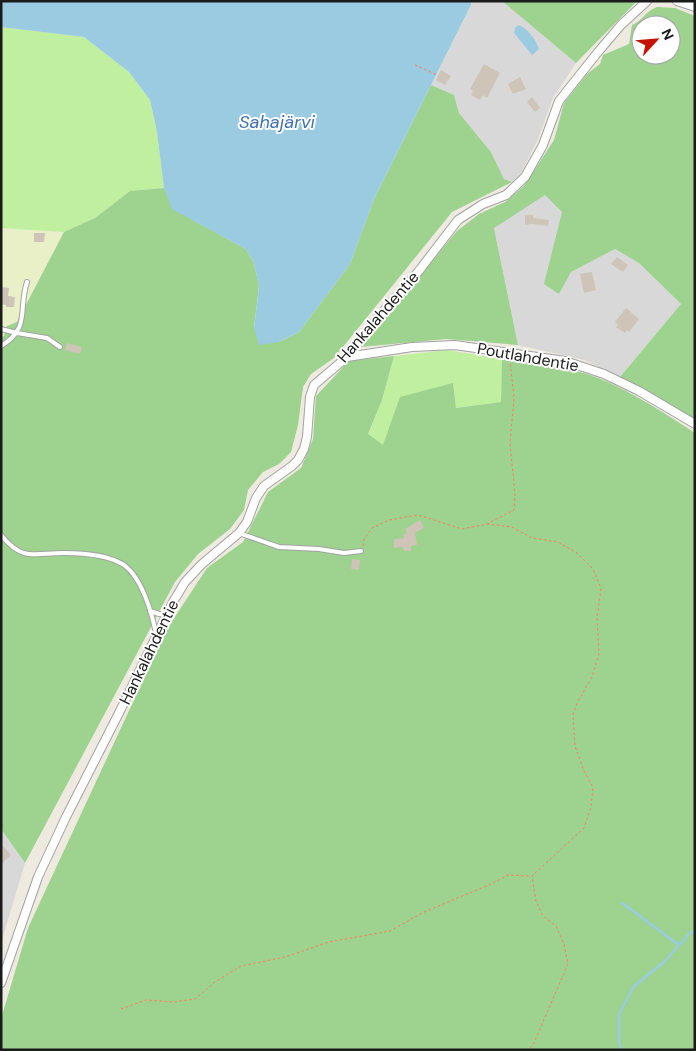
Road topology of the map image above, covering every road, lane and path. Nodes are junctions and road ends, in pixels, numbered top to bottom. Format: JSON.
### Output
{"nodes":[{"id":1,"x":647,"y":1,"type":"edge"},
{"id":2,"x":677,"y":1,"type":"edge"},
{"id":3,"x":695,"y":7,"type":"edge"},
{"id":4,"x":415,"y":65,"type":"dead end"},
{"id":5,"x":438,"y":75,"type":"dead end"},
{"id":6,"x":27,"y":282,"type":"dead end"},
{"id":7,"x":1,"y":328,"type":"edge"},
{"id":8,"x":17,"y":333,"type":"junction"},
{"id":9,"x":1,"y":346,"type":"edge"},
{"id":10,"x":60,"y":347,"type":"dead end"},
{"id":11,"x":509,"y":352,"type":"junction"},
{"id":12,"x":347,"y":356,"type":"junction"},
{"id":13,"x":695,"y":424,"type":"edge"},
{"id":14,"x":487,"y":524,"type":"junction"},
{"id":15,"x":239,"y":533,"type":"junction"},
{"id":16,"x":1,"y":536,"type":"edge"},
{"id":17,"x":361,"y":551,"type":"joint"},
{"id":18,"x":150,"y":611,"type":"junction"},
{"id":19,"x":167,"y":614,"type":"junction"},
{"id":20,"x":157,"y":636,"type":"junction"},
{"id":21,"x":532,"y":876,"type":"junction"},
{"id":22,"x":1,"y":983,"type":"edge"},
{"id":23,"x":121,"y":1009,"type":"dead end"},
{"id":24,"x":528,"y":1050,"type":"edge"}],
"edges":[{"from":1,"to":12,"type":"street","name":"Hankalahdentie"},
{"from":2,"to":3,"type":"street"},
{"from":4,"to":5,"type":"path"},
{"from":6,"to":8,"type":"lane"},
{"from":7,"to":8,"type":"lane"},
{"from":8,"to":9,"type":"lane"},
{"from":8,"to":10,"type":"lane"},
{"from":11,"to":12,"type":"street","name":"Poutlahdentie"},
{"from":11,"to":13,"type":"street","name":"Poutlahdentie"},
{"from":11,"to":14,"type":"path"},
{"from":12,"to":15,"type":"street","name":"Hankalahdentie"},
{"from":14,"to":17,"type":"path"},
{"from":14,"to":21,"type":"path"},
{"from":15,"to":17,"type":"lane"},
{"from":15,"to":19,"type":"street","name":"Hankalahdentie"},
{"from":16,"to":18,"type":"lane"},
{"from":18,"to":19,"type":"lane"},
{"from":18,"to":20,"type":"lane"},
{"from":19,"to":20,"type":"street","name":"Hankalahdentie"},
{"from":20,"to":22,"type":"street","name":"Hankalahdentie"},
{"from":21,"to":23,"type":"path"},
{"from":21,"to":24,"type":"path"}]}
